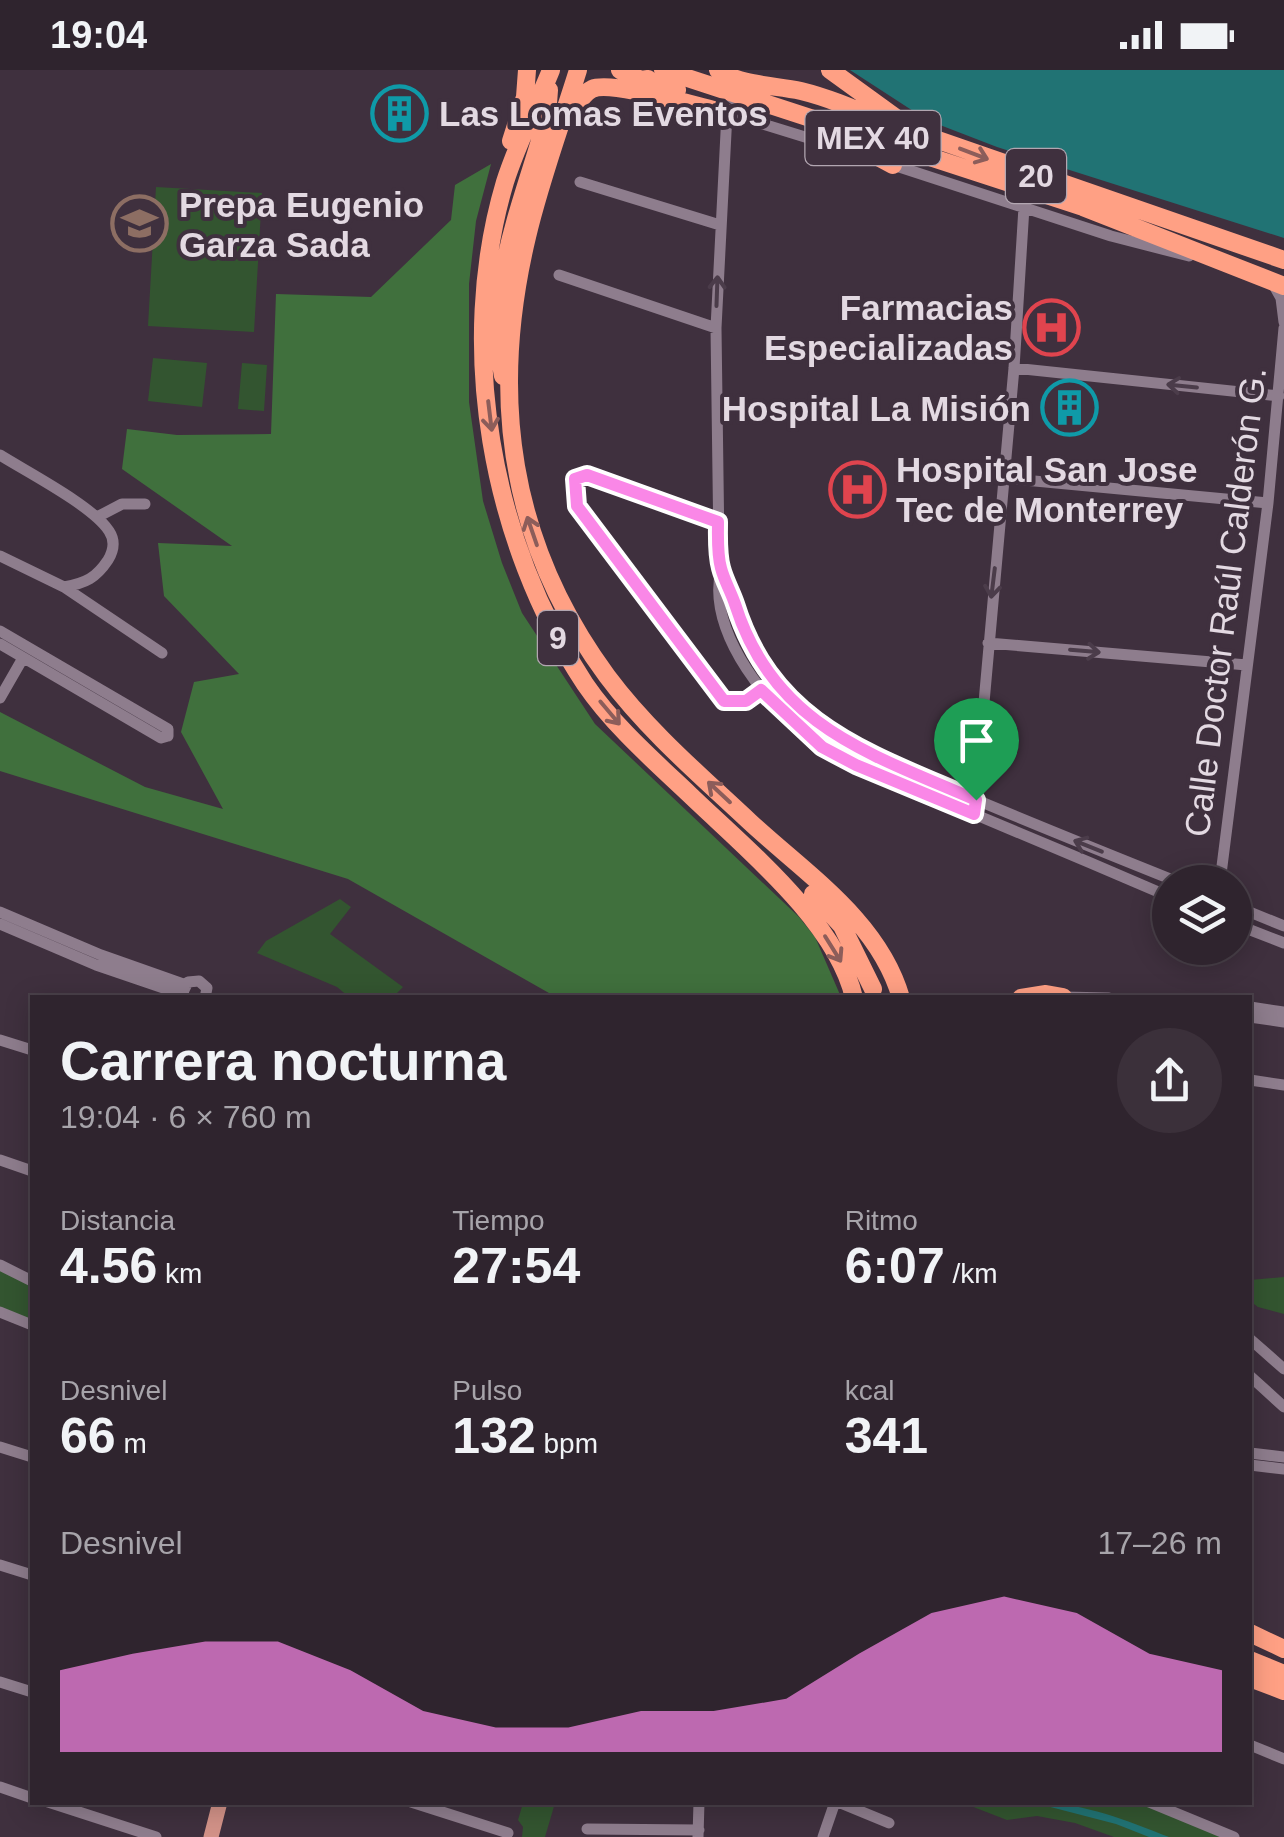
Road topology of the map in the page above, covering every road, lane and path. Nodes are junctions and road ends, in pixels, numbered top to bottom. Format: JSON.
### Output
{"nodes":[{"id":1,"x":527,"y":70,"type":"edge"},
{"id":2,"x":548,"y":70,"type":"edge"},
{"id":3,"x":578,"y":70,"type":"edge"},
{"id":4,"x":620,"y":70,"type":"edge"},
{"id":5,"x":665,"y":70,"type":"edge"},
{"id":6,"x":714,"y":70,"type":"edge"},
{"id":7,"x":830,"y":70,"type":"edge"},
{"id":8,"x":741,"y":75,"type":"edge"},
{"id":9,"x":641,"y":80,"type":"junction"},
{"id":10,"x":727,"y":114,"type":"junction"},
{"id":11,"x":803,"y":117,"type":"dead end"},
{"id":12,"x":774,"y":128,"type":"junction"},
{"id":13,"x":560,"y":131,"type":"junction"},
{"id":14,"x":935,"y":139,"type":"junction"},
{"id":15,"x":893,"y":165,"type":"junction"},
{"id":16,"x":506,"y":182,"type":"junction"},
{"id":17,"x":580,"y":182,"type":"dead end"},
{"id":18,"x":1024,"y":206,"type":"junction"},
{"id":19,"x":1083,"y":207,"type":"junction"},
{"id":20,"x":720,"y":225,"type":"junction"},
{"id":21,"x":1258,"y":251,"type":"junction"},
{"id":22,"x":1284,"y":260,"type":"edge"},
{"id":23,"x":1232,"y":266,"type":"junction"},
{"id":24,"x":560,"y":275,"type":"dead end"},
{"id":25,"x":1278,"y":284,"type":"edge"},
{"id":26,"x":1284,"y":325,"type":"edge"},
{"id":27,"x":716,"y":328,"type":"junction"},
{"id":28,"x":1014,"y":368,"type":"junction"},
{"id":29,"x":1279,"y":396,"type":"junction"},
{"id":30,"x":510,"y":411,"type":"junction"},
{"id":31,"x":0,"y":454,"type":"edge"},
{"id":32,"x":1002,"y":478,"type":"junction"},
{"id":33,"x":1268,"y":503,"type":"junction"},
{"id":34,"x":145,"y":504,"type":"dead end"},
{"id":35,"x":97,"y":517,"type":"junction"},
{"id":36,"x":718,"y":522,"type":"junction"},
{"id":37,"x":0,"y":556,"type":"edge"},
{"id":38,"x":721,"y":570,"type":"junction"},
{"id":39,"x":64,"y":587,"type":"junction"},
{"id":40,"x":0,"y":631,"type":"edge"},
{"id":41,"x":988,"y":642,"type":"junction"},
{"id":42,"x":0,"y":644,"type":"edge"},
{"id":43,"x":162,"y":653,"type":"dead end"},
{"id":44,"x":23,"y":658,"type":"junction"},
{"id":45,"x":1247,"y":665,"type":"junction"},
{"id":46,"x":761,"y":690,"type":"junction"},
{"id":47,"x":1,"y":696,"type":"edge"},
{"id":48,"x":976,"y":800,"type":"junction"},
{"id":49,"x":974,"y":814,"type":"junction"},
{"id":50,"x":756,"y":828,"type":"junction"},
{"id":51,"x":1222,"y":865,"type":"edge"},
{"id":52,"x":1152,"y":871,"type":"edge"},
{"id":53,"x":1152,"y":888,"type":"edge"},
{"id":54,"x":0,"y":912,"type":"edge"},
{"id":55,"x":1252,"y":913,"type":"edge"},
{"id":56,"x":0,"y":924,"type":"edge"},
{"id":57,"x":1284,"y":926,"type":"edge"},
{"id":58,"x":1252,"y":931,"type":"edge"},
{"id":59,"x":1284,"y":943,"type":"edge"},
{"id":60,"x":874,"y":989,"type":"dead end"},
{"id":61,"x":185,"y":992,"type":"edge"},
{"id":62,"x":206,"y":995,"type":"edge"},
{"id":63,"x":853,"y":995,"type":"edge"},
{"id":64,"x":900,"y":995,"type":"edge"},
{"id":65,"x":1252,"y":1007,"type":"edge"},
{"id":66,"x":1284,"y":1012,"type":"edge"},
{"id":67,"x":1252,"y":1017,"type":"edge"},
{"id":68,"x":1284,"y":1022,"type":"edge"},
{"id":69,"x":0,"y":1040,"type":"edge"},
{"id":70,"x":30,"y":1049,"type":"edge"},
{"id":71,"x":1252,"y":1080,"type":"edge"},
{"id":72,"x":1284,"y":1085,"type":"edge"},
{"id":73,"x":0,"y":1160,"type":"edge"},
{"id":74,"x":30,"y":1170,"type":"edge"},
{"id":75,"x":0,"y":1265,"type":"edge"},
{"id":76,"x":30,"y":1280,"type":"edge"},
{"id":77,"x":0,"y":1312,"type":"edge"},
{"id":78,"x":30,"y":1324,"type":"edge"},
{"id":79,"x":1252,"y":1341,"type":"edge"},
{"id":80,"x":1284,"y":1368,"type":"edge"},
{"id":81,"x":1252,"y":1378,"type":"edge"},
{"id":82,"x":1284,"y":1407,"type":"edge"},
{"id":83,"x":0,"y":1447,"type":"edge"},
{"id":84,"x":1252,"y":1453,"type":"edge"},
{"id":85,"x":30,"y":1456,"type":"edge"},
{"id":86,"x":1284,"y":1457,"type":"edge"},
{"id":87,"x":1252,"y":1465,"type":"edge"},
{"id":88,"x":1284,"y":1469,"type":"edge"},
{"id":89,"x":0,"y":1565,"type":"edge"},
{"id":90,"x":30,"y":1574,"type":"edge"},
{"id":91,"x":1252,"y":1635,"type":"edge"},
{"id":92,"x":1284,"y":1648,"type":"edge"},
{"id":93,"x":1252,"y":1661,"type":"edge"},
{"id":94,"x":1284,"y":1674,"type":"edge"},
{"id":95,"x":1252,"y":1679,"type":"edge"},
{"id":96,"x":0,"y":1682,"type":"edge"},
{"id":97,"x":30,"y":1691,"type":"edge"},
{"id":98,"x":1284,"y":1692,"type":"edge"},
{"id":99,"x":1252,"y":1747,"type":"edge"},
{"id":100,"x":1284,"y":1759,"type":"edge"},
{"id":101,"x":0,"y":1787,"type":"edge"},
{"id":102,"x":30,"y":1797,"type":"edge"},
{"id":103,"x":57,"y":1805,"type":"edge"},
{"id":104,"x":219,"y":1805,"type":"edge"},
{"id":105,"x":420,"y":1805,"type":"edge"},
{"id":106,"x":699,"y":1805,"type":"edge"},
{"id":107,"x":835,"y":1805,"type":"edge"},
{"id":108,"x":843,"y":1805,"type":"edge"},
{"id":109,"x":1156,"y":1805,"type":"edge"},
{"id":110,"x":1196,"y":1805,"type":"edge"},
{"id":111,"x":1190,"y":1819,"type":"junction"},
{"id":112,"x":888,"y":1823,"type":"dead end"},
{"id":113,"x":588,"y":1828,"type":"edge"},
{"id":114,"x":508,"y":1833,"type":"dead end"},
{"id":115,"x":644,"y":1833,"type":"edge"},
{"id":116,"x":699,"y":1834,"type":"edge"},
{"id":117,"x":156,"y":1837,"type":"edge"},
{"id":118,"x":211,"y":1837,"type":"edge"},
{"id":119,"x":823,"y":1837,"type":"edge"},
{"id":120,"x":1234,"y":1837,"type":"edge"}],
"edges":[{"from":1,"to":16,"type":"highway"},
{"from":2,"to":16,"type":"highway","number":"9"},
{"from":2,"to":30,"type":"highway"},
{"from":3,"to":13,"type":"highway","number":"9"},
{"from":4,"to":9,"type":"highway"},
{"from":5,"to":9,"type":"highway"},
{"from":5,"to":19,"type":"highway","number":"MEX 40"},
{"from":6,"to":8,"type":"highway"},
{"from":6,"to":12,"type":"street"},
{"from":7,"to":14,"type":"highway","number":"20"},
{"from":8,"to":14,"type":"highway"},
{"from":9,"to":10,"type":"highway"},
{"from":10,"to":12,"type":"street"},
{"from":10,"to":13,"type":"highway"},
{"from":10,"to":20,"type":"street"},
{"from":11,"to":15,"type":"highway","number":"20"},
{"from":12,"to":15,"type":"street"},
{"from":13,"to":30,"type":"highway","number":"9"},
{"from":14,"to":21,"type":"highway","number":"20","one_way":true},
{"from":15,"to":18,"type":"street","number":"20"},
{"from":16,"to":63,"type":"highway","number":"9","one_way":true},
{"from":17,"to":20,"type":"street"},
{"from":18,"to":23,"type":"street","number":"20"},
{"from":18,"to":28,"type":"street"},
{"from":19,"to":21,"type":"highway","number":"MEX 40"},
{"from":19,"to":23,"type":"highway"},
{"from":27,"to":20,"type":"street","one_way":true},
{"from":21,"to":22,"type":"highway","number":"MEX 40"},
{"from":23,"to":25,"type":"highway"},
{"from":24,"to":27,"type":"street"},
{"from":25,"to":26,"type":"street","name":"Calle Doctor Raúl Calderón G."},
{"from":26,"to":29,"type":"street","name":"Calle Doctor Raúl Calderón G."},
{"from":27,"to":36,"type":"street"},
{"from":29,"to":28,"type":"street","one_way":true},
{"from":28,"to":32,"type":"street"},
{"from":29,"to":33,"type":"street","name":"Calle Doctor Raúl Calderón G."},
{"from":50,"to":30,"type":"highway","number":"9","one_way":true},
{"from":31,"to":35,"type":"street"},
{"from":32,"to":33,"type":"street"},
{"from":32,"to":41,"type":"street","one_way":true},
{"from":33,"to":45,"type":"street","name":"Calle Doctor Raúl Calderón G."},
{"from":34,"to":35,"type":"street"},
{"from":35,"to":39,"type":"street"},
{"from":36,"to":38,"type":"street"},
{"from":36,"to":46,"type":"street"},
{"from":37,"to":39,"type":"street"},
{"from":38,"to":46,"type":"street"},
{"from":38,"to":48,"type":"street"},
{"from":39,"to":43,"type":"street"},
{"from":40,"to":44,"type":"street"},
{"from":41,"to":45,"type":"street","one_way":true},
{"from":41,"to":48,"type":"street"},
{"from":42,"to":44,"type":"street"},
{"from":44,"to":47,"type":"street"},
{"from":45,"to":51,"type":"street","name":"Calle Doctor Raúl Calderón G."},
{"from":46,"to":49,"type":"street"},
{"from":48,"to":49,"type":"street"},
{"from":52,"to":48,"type":"street","one_way":true},
{"from":49,"to":53,"type":"street"},
{"from":50,"to":60,"type":"highway"},
{"from":50,"to":64,"type":"highway","number":"9"},
{"from":54,"to":61,"type":"street"},
{"from":55,"to":57,"type":"street"},
{"from":56,"to":61,"type":"street"},
{"from":58,"to":59,"type":"street"},
{"from":61,"to":62,"type":"street"},
{"from":65,"to":66,"type":"street"},
{"from":67,"to":68,"type":"street"},
{"from":69,"to":70,"type":"street"},
{"from":71,"to":72,"type":"street"},
{"from":73,"to":74,"type":"street"},
{"from":75,"to":76,"type":"street"},
{"from":77,"to":78,"type":"street"},
{"from":79,"to":80,"type":"street"},
{"from":81,"to":82,"type":"street"},
{"from":83,"to":85,"type":"street"},
{"from":84,"to":86,"type":"street"},
{"from":87,"to":88,"type":"street"},
{"from":89,"to":90,"type":"street"},
{"from":91,"to":92,"type":"highway"},
{"from":93,"to":94,"type":"highway"},
{"from":95,"to":98,"type":"highway"},
{"from":96,"to":97,"type":"street"},
{"from":99,"to":100,"type":"street"},
{"from":101,"to":102,"type":"street"},
{"from":103,"to":117,"type":"street"},
{"from":104,"to":118,"type":"main road"},
{"from":105,"to":114,"type":"street"},
{"from":106,"to":116,"type":"street"},
{"from":107,"to":119,"type":"street"},
{"from":108,"to":112,"type":"street"},
{"from":109,"to":111,"type":"street"},
{"from":110,"to":111,"type":"street"},
{"from":111,"to":120,"type":"street"},
{"from":113,"to":115,"type":"street"},
{"from":115,"to":116,"type":"street"}]}
